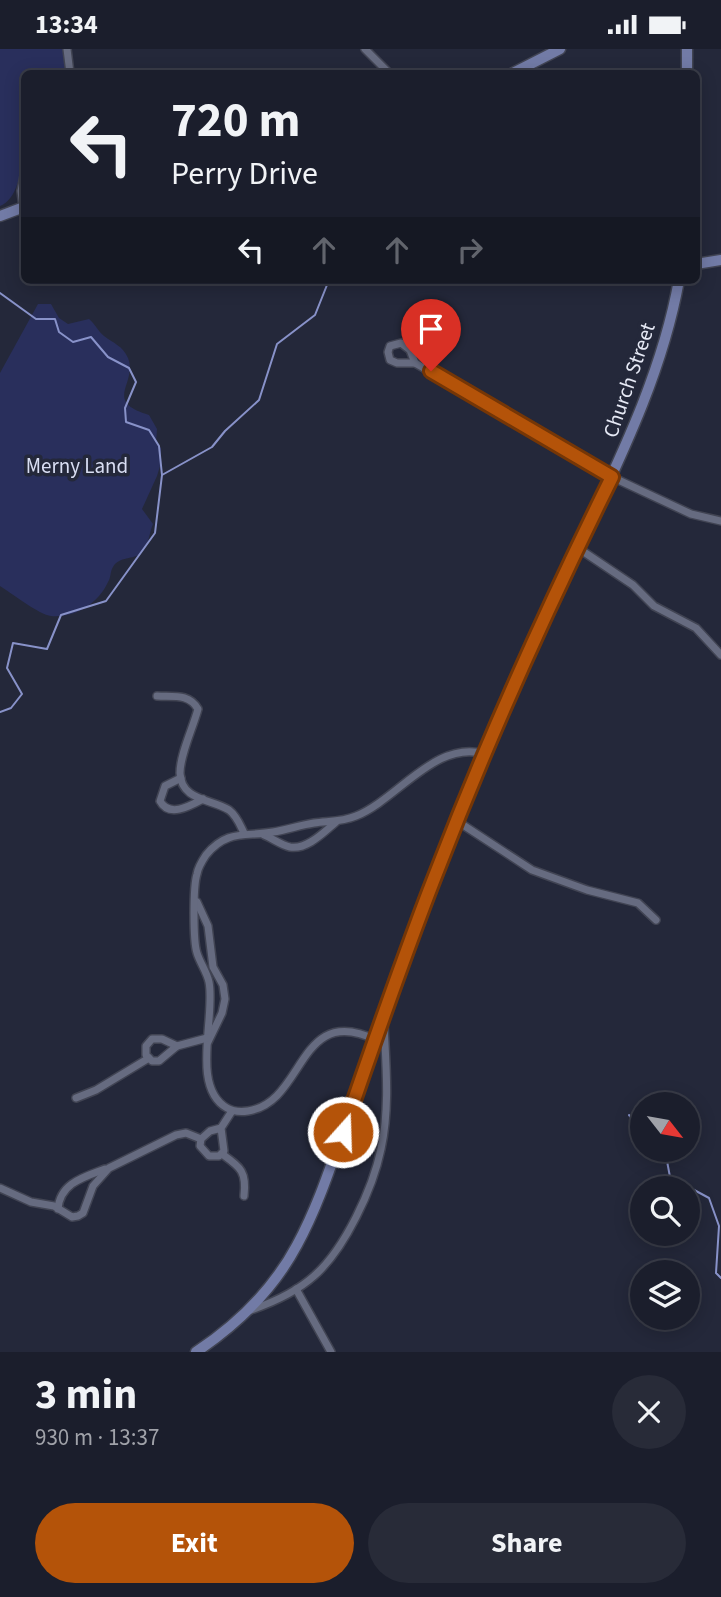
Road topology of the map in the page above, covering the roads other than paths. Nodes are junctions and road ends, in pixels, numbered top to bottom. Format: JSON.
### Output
{"nodes":[{"id":1,"x":67,"y":49,"type":"edge"},
{"id":2,"x":365,"y":49,"type":"edge"},
{"id":3,"x":560,"y":49,"type":"edge"},
{"id":4,"x":687,"y":49,"type":"edge"},
{"id":5,"x":70,"y":70,"type":"edge"},
{"id":6,"x":385,"y":70,"type":"edge"},
{"id":7,"x":519,"y":70,"type":"edge"},
{"id":8,"x":687,"y":70,"type":"edge"},
{"id":9,"x":21,"y":208,"type":"edge"},
{"id":10,"x":0,"y":216,"type":"edge"},
{"id":11,"x":721,"y":260,"type":"edge"},
{"id":12,"x":700,"y":263,"type":"edge"},
{"id":13,"x":679,"y":284,"type":"edge"},
{"id":14,"x":415,"y":363,"type":"dead end"},
{"id":15,"x":612,"y":477,"type":"junction"},
{"id":16,"x":721,"y":521,"type":"edge"},
{"id":17,"x":578,"y":548,"type":"junction"},
{"id":18,"x":721,"y":655,"type":"edge"},
{"id":19,"x":156,"y":696,"type":"dead end"},
{"id":20,"x":485,"y":754,"type":"junction"},
{"id":21,"x":181,"y":778,"type":"junction"},
{"id":22,"x":203,"y":799,"type":"junction"},
{"id":23,"x":457,"y":821,"type":"junction"},
{"id":24,"x":336,"y":822,"type":"junction"},
{"id":25,"x":244,"y":833,"type":"junction"},
{"id":26,"x":261,"y":834,"type":"junction"},
{"id":27,"x":196,"y":898,"type":"junction"},
{"id":28,"x":656,"y":920,"type":"dead end"},
{"id":29,"x":384,"y":1017,"type":"junction"},
{"id":30,"x":376,"y":1040,"type":"junction"},
{"id":31,"x":207,"y":1043,"type":"junction"},
{"id":32,"x":177,"y":1046,"type":"junction"},
{"id":33,"x":149,"y":1058,"type":"junction"},
{"id":34,"x":76,"y":1098,"type":"dead end"},
{"id":35,"x":232,"y":1111,"type":"junction"},
{"id":36,"x":221,"y":1128,"type":"junction"},
{"id":37,"x":201,"y":1139,"type":"junction"},
{"id":38,"x":222,"y":1154,"type":"junction"},
{"id":39,"x":109,"y":1168,"type":"junction"},
{"id":40,"x":0,"y":1188,"type":"edge"},
{"id":41,"x":244,"y":1196,"type":"dead end"},
{"id":42,"x":58,"y":1209,"type":"junction"},
{"id":43,"x":296,"y":1289,"type":"junction"},
{"id":44,"x":247,"y":1311,"type":"junction"},
{"id":45,"x":196,"y":1352,"type":"edge"},
{"id":46,"x":331,"y":1352,"type":"edge"}],
"edges":[{"from":1,"to":5,"type":"street"},
{"from":2,"to":6,"type":"street"},
{"from":3,"to":7,"type":"main road"},
{"from":4,"to":8,"type":"main road"},
{"from":9,"to":10,"type":"main road"},
{"from":11,"to":12,"type":"main road"},
{"from":13,"to":15,"type":"main road","name":"Church Street"},
{"from":14,"to":15,"type":"street"},
{"from":15,"to":16,"type":"street"},
{"from":15,"to":17,"type":"main road","name":"Church Street"},
{"from":17,"to":18,"type":"street"},
{"from":17,"to":20,"type":"main road","name":"Church Street"},
{"from":19,"to":21,"type":"street"},
{"from":20,"to":23,"type":"main road","name":"Church Street"},
{"from":20,"to":24,"type":"street"},
{"from":21,"to":22,"type":"street"},
{"from":21,"to":22,"type":"street"},
{"from":22,"to":25,"type":"street"},
{"from":23,"to":28,"type":"street"},
{"from":23,"to":29,"type":"main road","name":"Church Street"},
{"from":24,"to":26,"type":"street"},
{"from":24,"to":26,"type":"street"},
{"from":25,"to":26,"type":"street"},
{"from":25,"to":27,"type":"street"},
{"from":27,"to":31,"type":"street"},
{"from":27,"to":31,"type":"street"},
{"from":29,"to":30,"type":"main road","name":"Church Street"},
{"from":29,"to":43,"type":"street"},
{"from":30,"to":35,"type":"street"},
{"from":30,"to":44,"type":"main road","name":"Church Street"},
{"from":31,"to":32,"type":"street"},
{"from":31,"to":35,"type":"street"},
{"from":32,"to":33,"type":"street"},
{"from":32,"to":33,"type":"street"},
{"from":33,"to":34,"type":"street"},
{"from":35,"to":36,"type":"street"},
{"from":36,"to":37,"type":"street"},
{"from":36,"to":38,"type":"street"},
{"from":37,"to":38,"type":"street"},
{"from":37,"to":39,"type":"street"},
{"from":38,"to":41,"type":"street"},
{"from":39,"to":42,"type":"street"},
{"from":39,"to":42,"type":"street"},
{"from":40,"to":42,"type":"street"},
{"from":43,"to":44,"type":"street"},
{"from":43,"to":46,"type":"street"},
{"from":44,"to":45,"type":"main road","name":"Church Street"}]}
